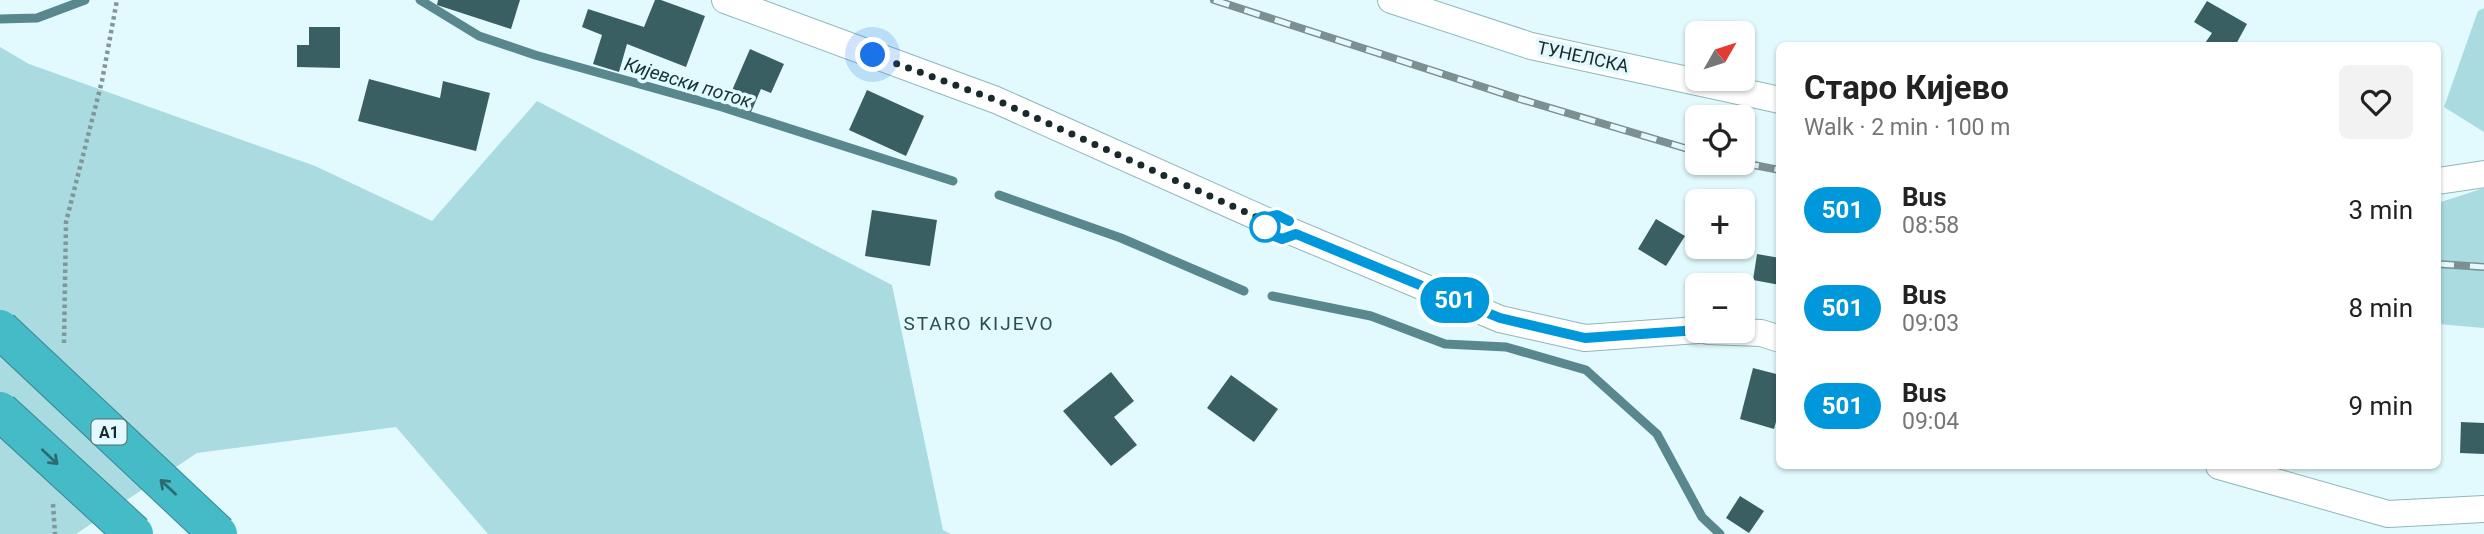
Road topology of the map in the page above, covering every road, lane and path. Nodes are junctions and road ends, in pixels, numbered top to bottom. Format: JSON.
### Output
{"nodes":[{"id":1,"x":117,"y":0,"type":"edge"},
{"id":2,"x":725,"y":0,"type":"edge"},
{"id":3,"x":1391,"y":0,"type":"edge"},
{"id":4,"x":1776,"y":99,"type":"edge"},
{"id":5,"x":2484,"y":174,"type":"edge"},
{"id":6,"x":2441,"y":181,"type":"edge"},
{"id":7,"x":0,"y":329,"type":"edge"},
{"id":8,"x":1685,"y":331,"type":"edge"},
{"id":9,"x":1755,"y":333,"type":"edge"},
{"id":10,"x":1776,"y":338,"type":"edge"},
{"id":11,"x":64,"y":354,"type":"dead end"},
{"id":12,"x":0,"y":411,"type":"edge"},
{"id":13,"x":2230,"y":469,"type":"edge"},
{"id":14,"x":52,"y":493,"type":"dead end"},
{"id":15,"x":2484,"y":509,"type":"edge"},
{"id":16,"x":54,"y":534,"type":"edge"},
{"id":17,"x":134,"y":534,"type":"edge"},
{"id":18,"x":218,"y":534,"type":"edge"}],
"edges":[{"from":1,"to":11,"type":"path"},
{"from":2,"to":8,"type":"street"},
{"from":3,"to":4,"type":"street","name":"ТУНЕЛСКА"},
{"from":5,"to":6,"type":"street"},
{"from":18,"to":7,"type":"highway","number":"A1","one_way":true,"bridge":true},
{"from":9,"to":10,"type":"street"},
{"from":12,"to":17,"type":"highway","one_way":true,"bridge":true},
{"from":13,"to":15,"type":"street"},
{"from":14,"to":16,"type":"path"}]}
